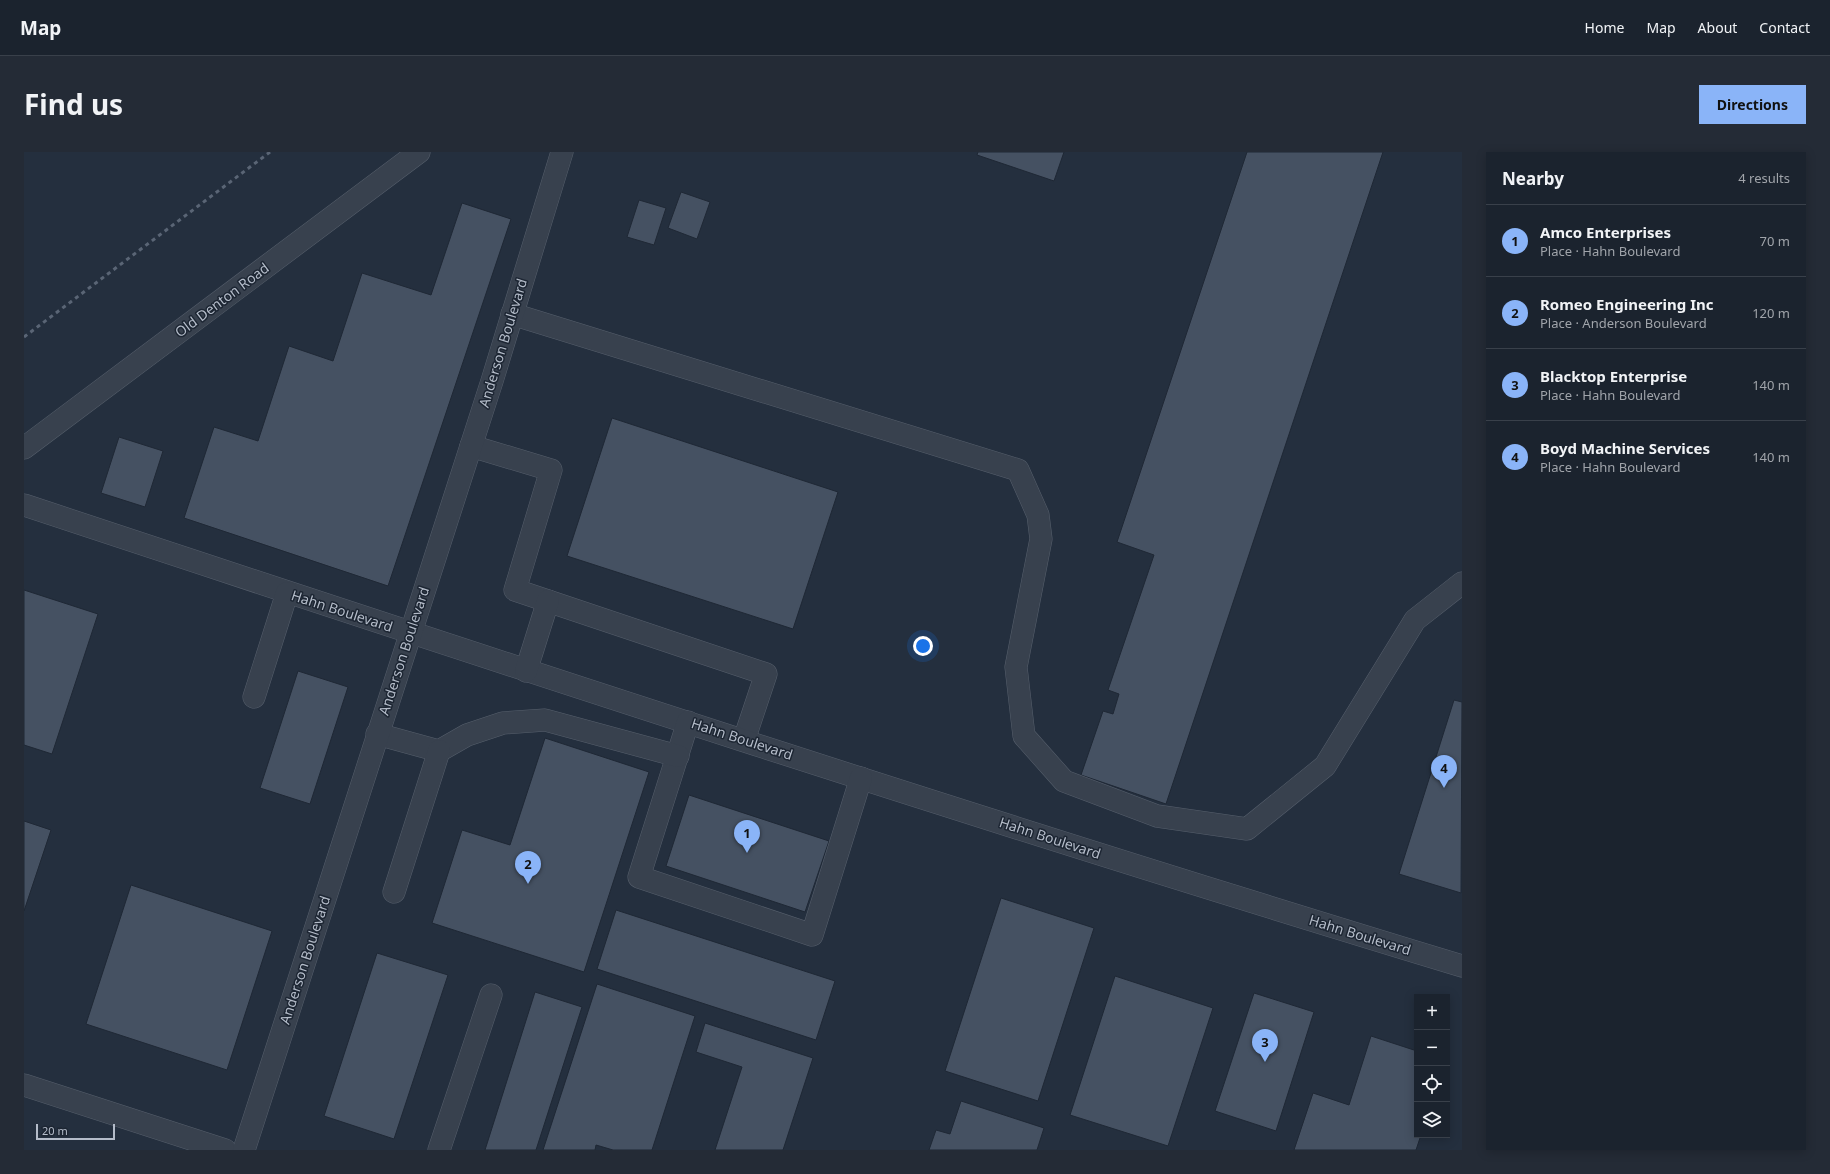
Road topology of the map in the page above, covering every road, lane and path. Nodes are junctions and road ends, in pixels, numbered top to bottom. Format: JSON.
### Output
{"nodes":[{"id":1,"x":419,"y":152,"type":"edge"},
{"id":2,"x":562,"y":152,"type":"edge"},
{"id":3,"x":512,"y":314,"type":"junction"},
{"id":4,"x":471,"y":446,"type":"junction"},
{"id":5,"x":24,"y":448,"type":"edge"},
{"id":6,"x":24,"y":505,"type":"edge"},
{"id":7,"x":1462,"y":583,"type":"edge"},
{"id":8,"x":288,"y":592,"type":"junction"},
{"id":9,"x":548,"y":601,"type":"junction"},
{"id":10,"x":409,"y":633,"type":"junction"},
{"id":11,"x":526,"y":670,"type":"junction"},
{"id":12,"x":254,"y":697,"type":"dead end"},
{"id":13,"x":688,"y":722,"type":"junction"},
{"id":14,"x":377,"y":734,"type":"junction"},
{"id":15,"x":744,"y":740,"type":"junction"},
{"id":16,"x":439,"y":751,"type":"junction"},
{"id":17,"x":678,"y":756,"type":"junction"},
{"id":18,"x":861,"y":778,"type":"junction"},
{"id":19,"x":394,"y":892,"type":"dead end"},
{"id":20,"x":1461,"y":963,"type":"edge"},
{"id":21,"x":491,"y":995,"type":"dead end"},
{"id":22,"x":24,"y":1085,"type":"edge"},
{"id":23,"x":225,"y":1150,"type":"edge"},
{"id":24,"x":244,"y":1150,"type":"edge"},
{"id":25,"x":439,"y":1150,"type":"edge"}],
"edges":[{"from":1,"to":5,"type":"street","name":"Old Denton Road"},
{"from":2,"to":3,"type":"street","name":"Anderson Boulevard"},
{"from":3,"to":4,"type":"street","name":"Anderson Boulevard"},
{"from":3,"to":7,"type":"street"},
{"from":4,"to":9,"type":"street"},
{"from":4,"to":10,"type":"street","name":"Anderson Boulevard"},
{"from":6,"to":8,"type":"street","name":"Hahn Boulevard"},
{"from":8,"to":10,"type":"street","name":"Hahn Boulevard"},
{"from":8,"to":12,"type":"street"},
{"from":9,"to":11,"type":"street"},
{"from":9,"to":15,"type":"street"},
{"from":10,"to":11,"type":"street","name":"Hahn Boulevard"},
{"from":10,"to":14,"type":"street","name":"Anderson Boulevard"},
{"from":11,"to":13,"type":"street","name":"Hahn Boulevard"},
{"from":13,"to":15,"type":"street","name":"Hahn Boulevard"},
{"from":13,"to":17,"type":"street"},
{"from":14,"to":16,"type":"street"},
{"from":14,"to":24,"type":"street","name":"Anderson Boulevard"},
{"from":15,"to":18,"type":"street","name":"Hahn Boulevard"},
{"from":16,"to":17,"type":"street"},
{"from":16,"to":19,"type":"street"},
{"from":17,"to":18,"type":"street"},
{"from":18,"to":20,"type":"street","name":"Hahn Boulevard"},
{"from":21,"to":25,"type":"street"},
{"from":22,"to":23,"type":"street"}]}
